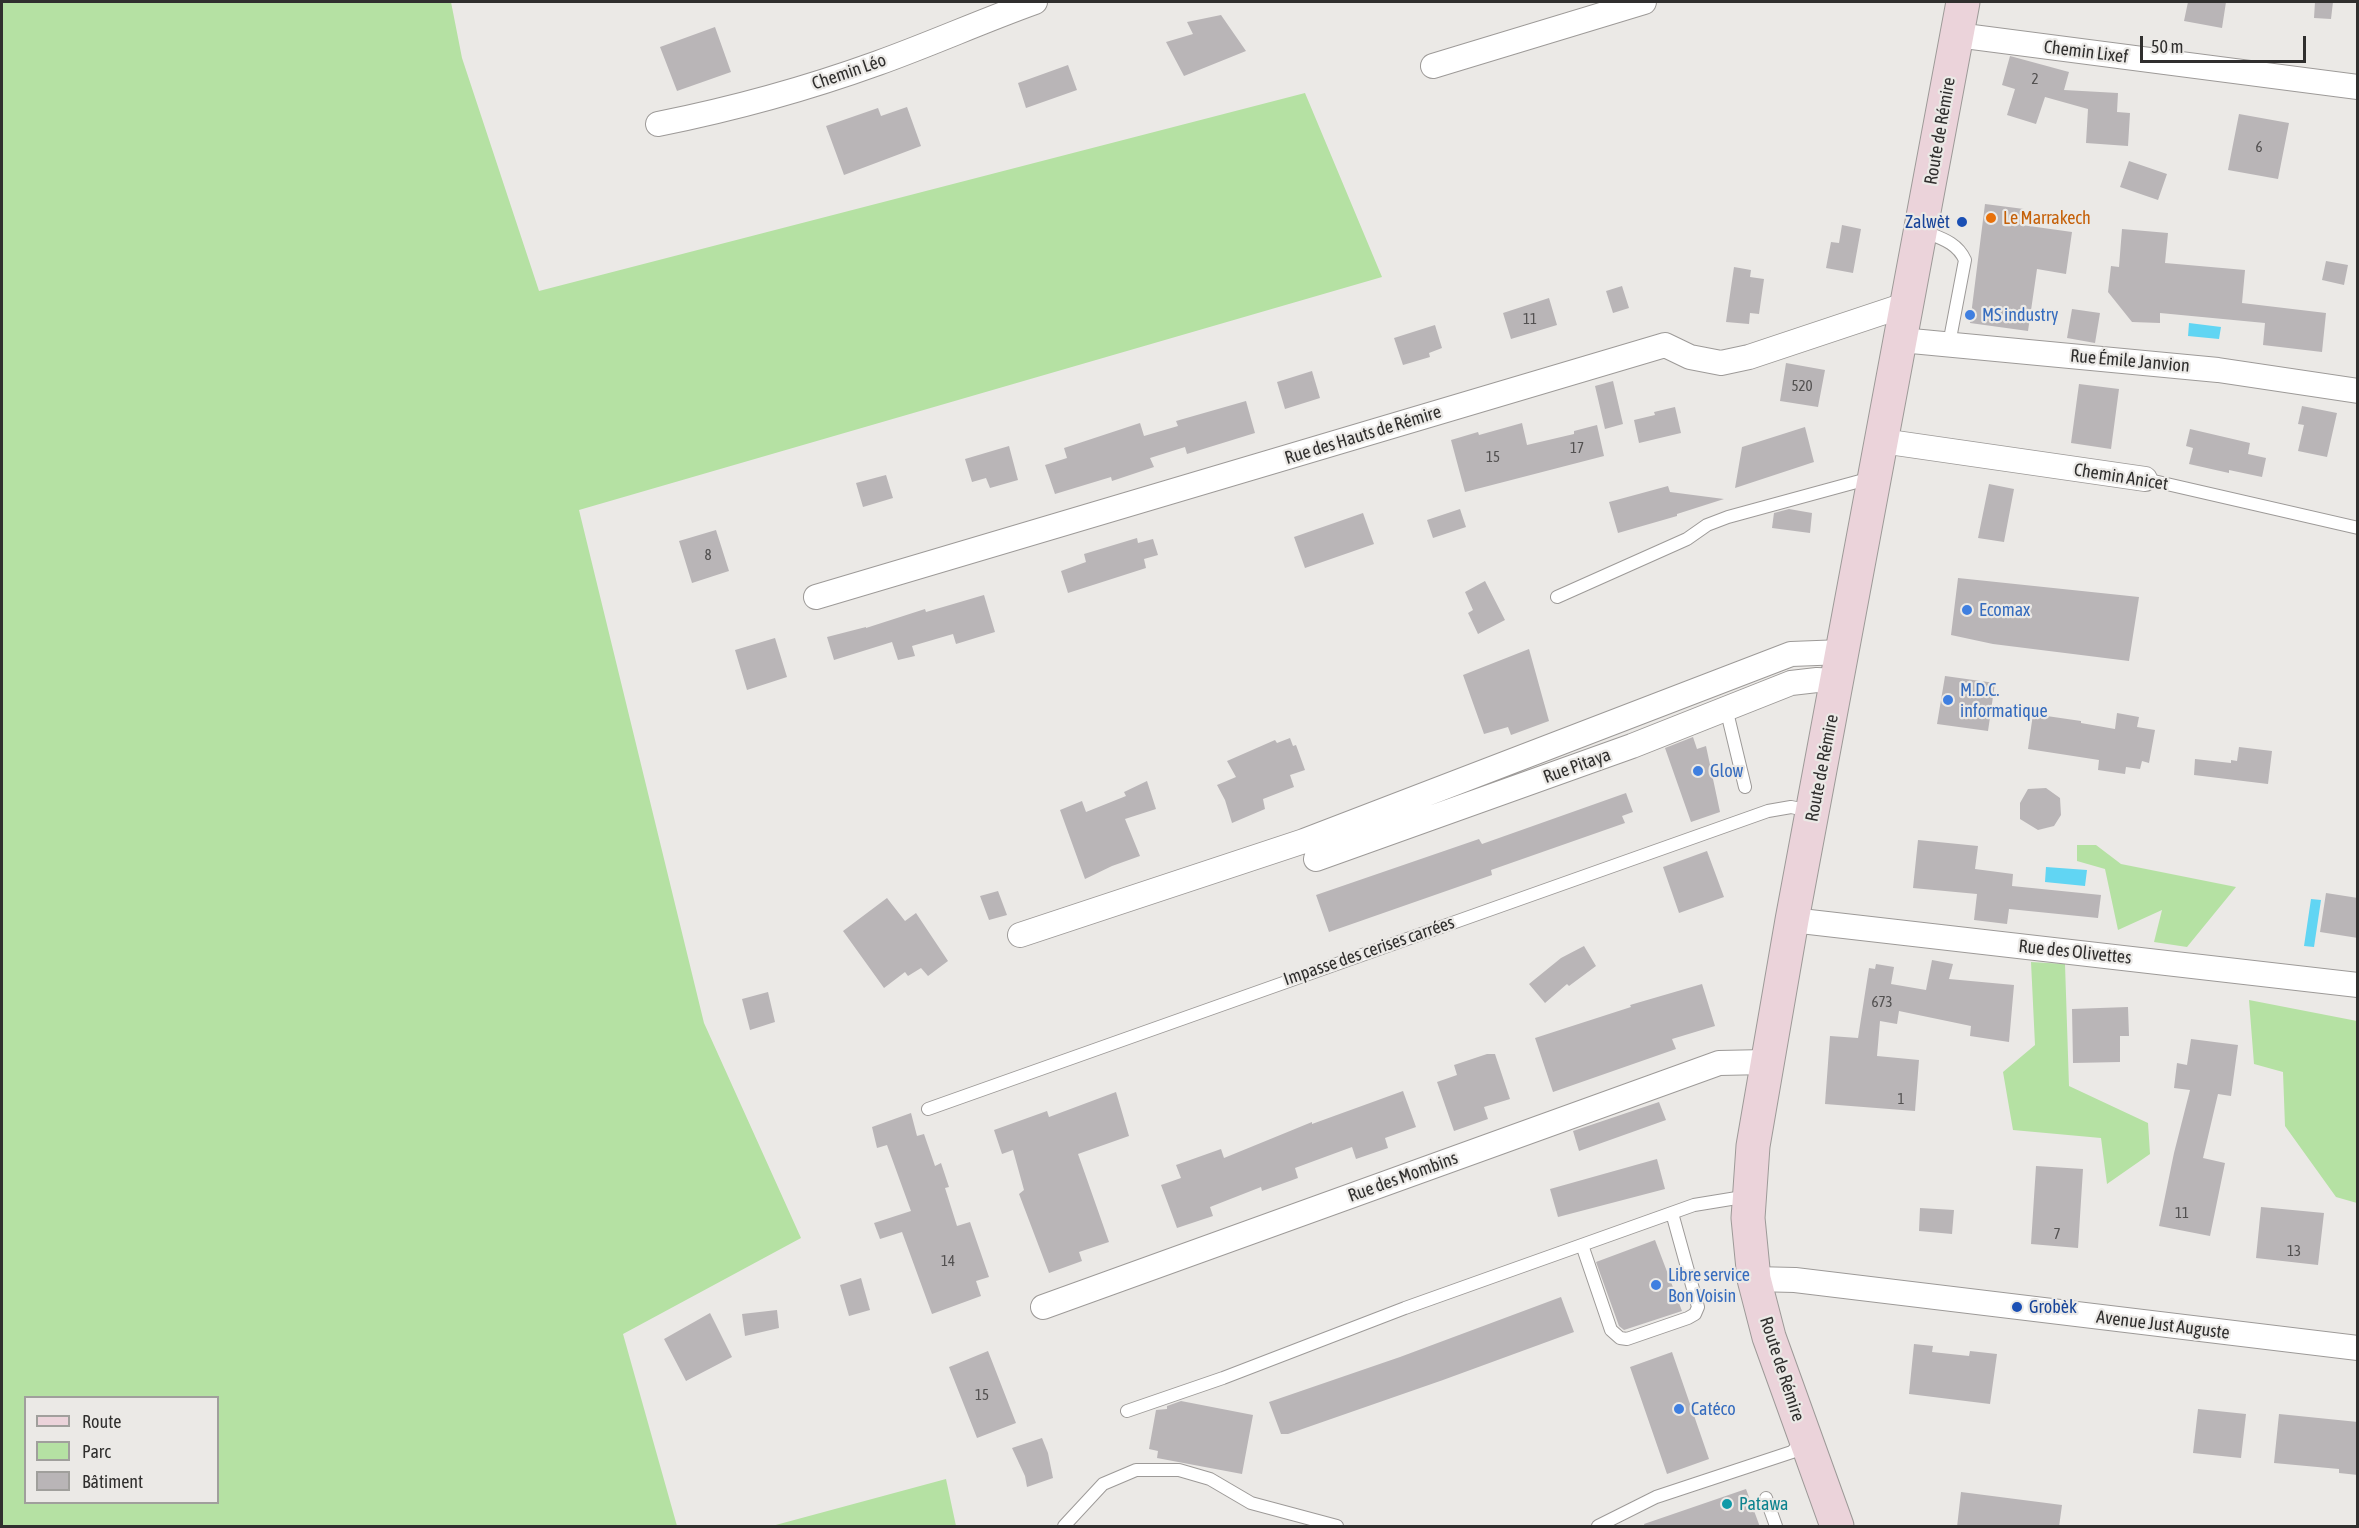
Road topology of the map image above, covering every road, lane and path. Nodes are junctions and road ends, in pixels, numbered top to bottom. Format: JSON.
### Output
{"nodes":[{"id":1,"x":1035,"y":2,"type":"edge"},
{"id":2,"x":1644,"y":2,"type":"edge"},
{"id":3,"x":1963,"y":2,"type":"edge"},
{"id":4,"x":1957,"y":36,"type":"junction"},
{"id":5,"x":1433,"y":66,"type":"dead end"},
{"id":6,"x":2358,"y":87,"type":"edge"},
{"id":7,"x":658,"y":124,"type":"dead end"},
{"id":8,"x":1921,"y":230,"type":"junction"},
{"id":9,"x":1908,"y":304,"type":"junction"},
{"id":10,"x":1901,"y":340,"type":"junction"},
{"id":11,"x":1949,"y":344,"type":"junction"},
{"id":12,"x":2358,"y":391,"type":"edge"},
{"id":13,"x":1882,"y":441,"type":"junction"},
{"id":14,"x":1875,"y":477,"type":"junction"},
{"id":15,"x":2145,"y":479,"type":"joint"},
{"id":16,"x":2358,"y":528,"type":"edge"},
{"id":17,"x":816,"y":597,"type":"dead end"},
{"id":18,"x":1557,"y":597,"type":"dead end"},
{"id":19,"x":1841,"y":667,"type":"junction"},
{"id":20,"x":1726,"y":708,"type":"junction"},
{"id":21,"x":1745,"y":787,"type":"dead end"},
{"id":22,"x":1814,"y":811,"type":"junction"},
{"id":23,"x":1316,"y":860,"type":"dead end"},
{"id":24,"x":1792,"y":920,"type":"junction"},
{"id":25,"x":1020,"y":935,"type":"dead end"},
{"id":26,"x":2358,"y":985,"type":"edge"},
{"id":27,"x":1766,"y":1062,"type":"junction"},
{"id":28,"x":928,"y":1109,"type":"dead end"},
{"id":29,"x":1750,"y":1196,"type":"junction"},
{"id":30,"x":1672,"y":1213,"type":"junction"},
{"id":31,"x":1582,"y":1245,"type":"junction"},
{"id":32,"x":1754,"y":1280,"type":"junction"},
{"id":33,"x":1043,"y":1307,"type":"dead end"},
{"id":34,"x":2358,"y":1348,"type":"edge"},
{"id":35,"x":1127,"y":1411,"type":"dead end"},
{"id":36,"x":1805,"y":1438,"type":"junction"},
{"id":37,"x":1766,"y":1498,"type":"dead end"},
{"id":38,"x":1064,"y":1527,"type":"edge"},
{"id":39,"x":1337,"y":1527,"type":"edge"},
{"id":40,"x":1598,"y":1527,"type":"edge"},
{"id":41,"x":1776,"y":1527,"type":"edge"},
{"id":42,"x":1837,"y":1527,"type":"edge"}],
"edges":[{"from":1,"to":7,"type":"street","name":"Chemin Léo"},
{"from":2,"to":5,"type":"street"},
{"from":3,"to":4,"type":"main road","name":"Route de Rémire"},
{"from":4,"to":6,"type":"street","name":"Chemin Lixef"},
{"from":4,"to":8,"type":"main road","name":"Route de Rémire"},
{"from":8,"to":9,"type":"main road","name":"Route de Rémire"},
{"from":8,"to":11,"type":"lane"},
{"from":9,"to":10,"type":"main road","name":"Route de Rémire"},
{"from":9,"to":17,"type":"street","name":"Rue des Hauts de Rémire"},
{"from":10,"to":11,"type":"street","name":"Rue Émile Janvion"},
{"from":10,"to":13,"type":"main road","name":"Route de Rémire"},
{"from":11,"to":12,"type":"street","name":"Rue Émile Janvion"},
{"from":13,"to":14,"type":"main road","name":"Route de Rémire"},
{"from":13,"to":15,"type":"street","name":"Chemin Anicet"},
{"from":14,"to":18,"type":"lane"},
{"from":14,"to":19,"type":"main road","name":"Route de Rémire"},
{"from":15,"to":16,"type":"lane","name":"Chemin Anicet"},
{"from":19,"to":20,"type":"street","name":"Rue Pitaya"},
{"from":19,"to":22,"type":"main road","name":"Route de Rémire"},
{"from":19,"to":25,"type":"street"},
{"from":20,"to":21,"type":"lane"},
{"from":20,"to":23,"type":"street","name":"Rue Pitaya"},
{"from":22,"to":24,"type":"main road","name":"Route de Rémire"},
{"from":22,"to":28,"type":"lane","name":"Impasse des cerises carrées"},
{"from":24,"to":26,"type":"street","name":"Rue des Olivettes"},
{"from":24,"to":27,"type":"main road","name":"Route de Rémire"},
{"from":27,"to":29,"type":"main road","name":"Route de Rémire"},
{"from":27,"to":33,"type":"street","name":"Rue des Mombins"},
{"from":29,"to":30,"type":"lane"},
{"from":29,"to":32,"type":"main road","name":"Route de Rémire"},
{"from":30,"to":31,"type":"lane"},
{"from":30,"to":31,"type":"lane"},
{"from":31,"to":35,"type":"lane"},
{"from":32,"to":34,"type":"street","name":"Avenue Just Auguste"},
{"from":32,"to":36,"type":"main road","name":"Route de Rémire"},
{"from":36,"to":40,"type":"lane"},
{"from":36,"to":42,"type":"main road","name":"Route de Rémire"},
{"from":37,"to":41,"type":"lane"},
{"from":38,"to":39,"type":"lane"}]}
